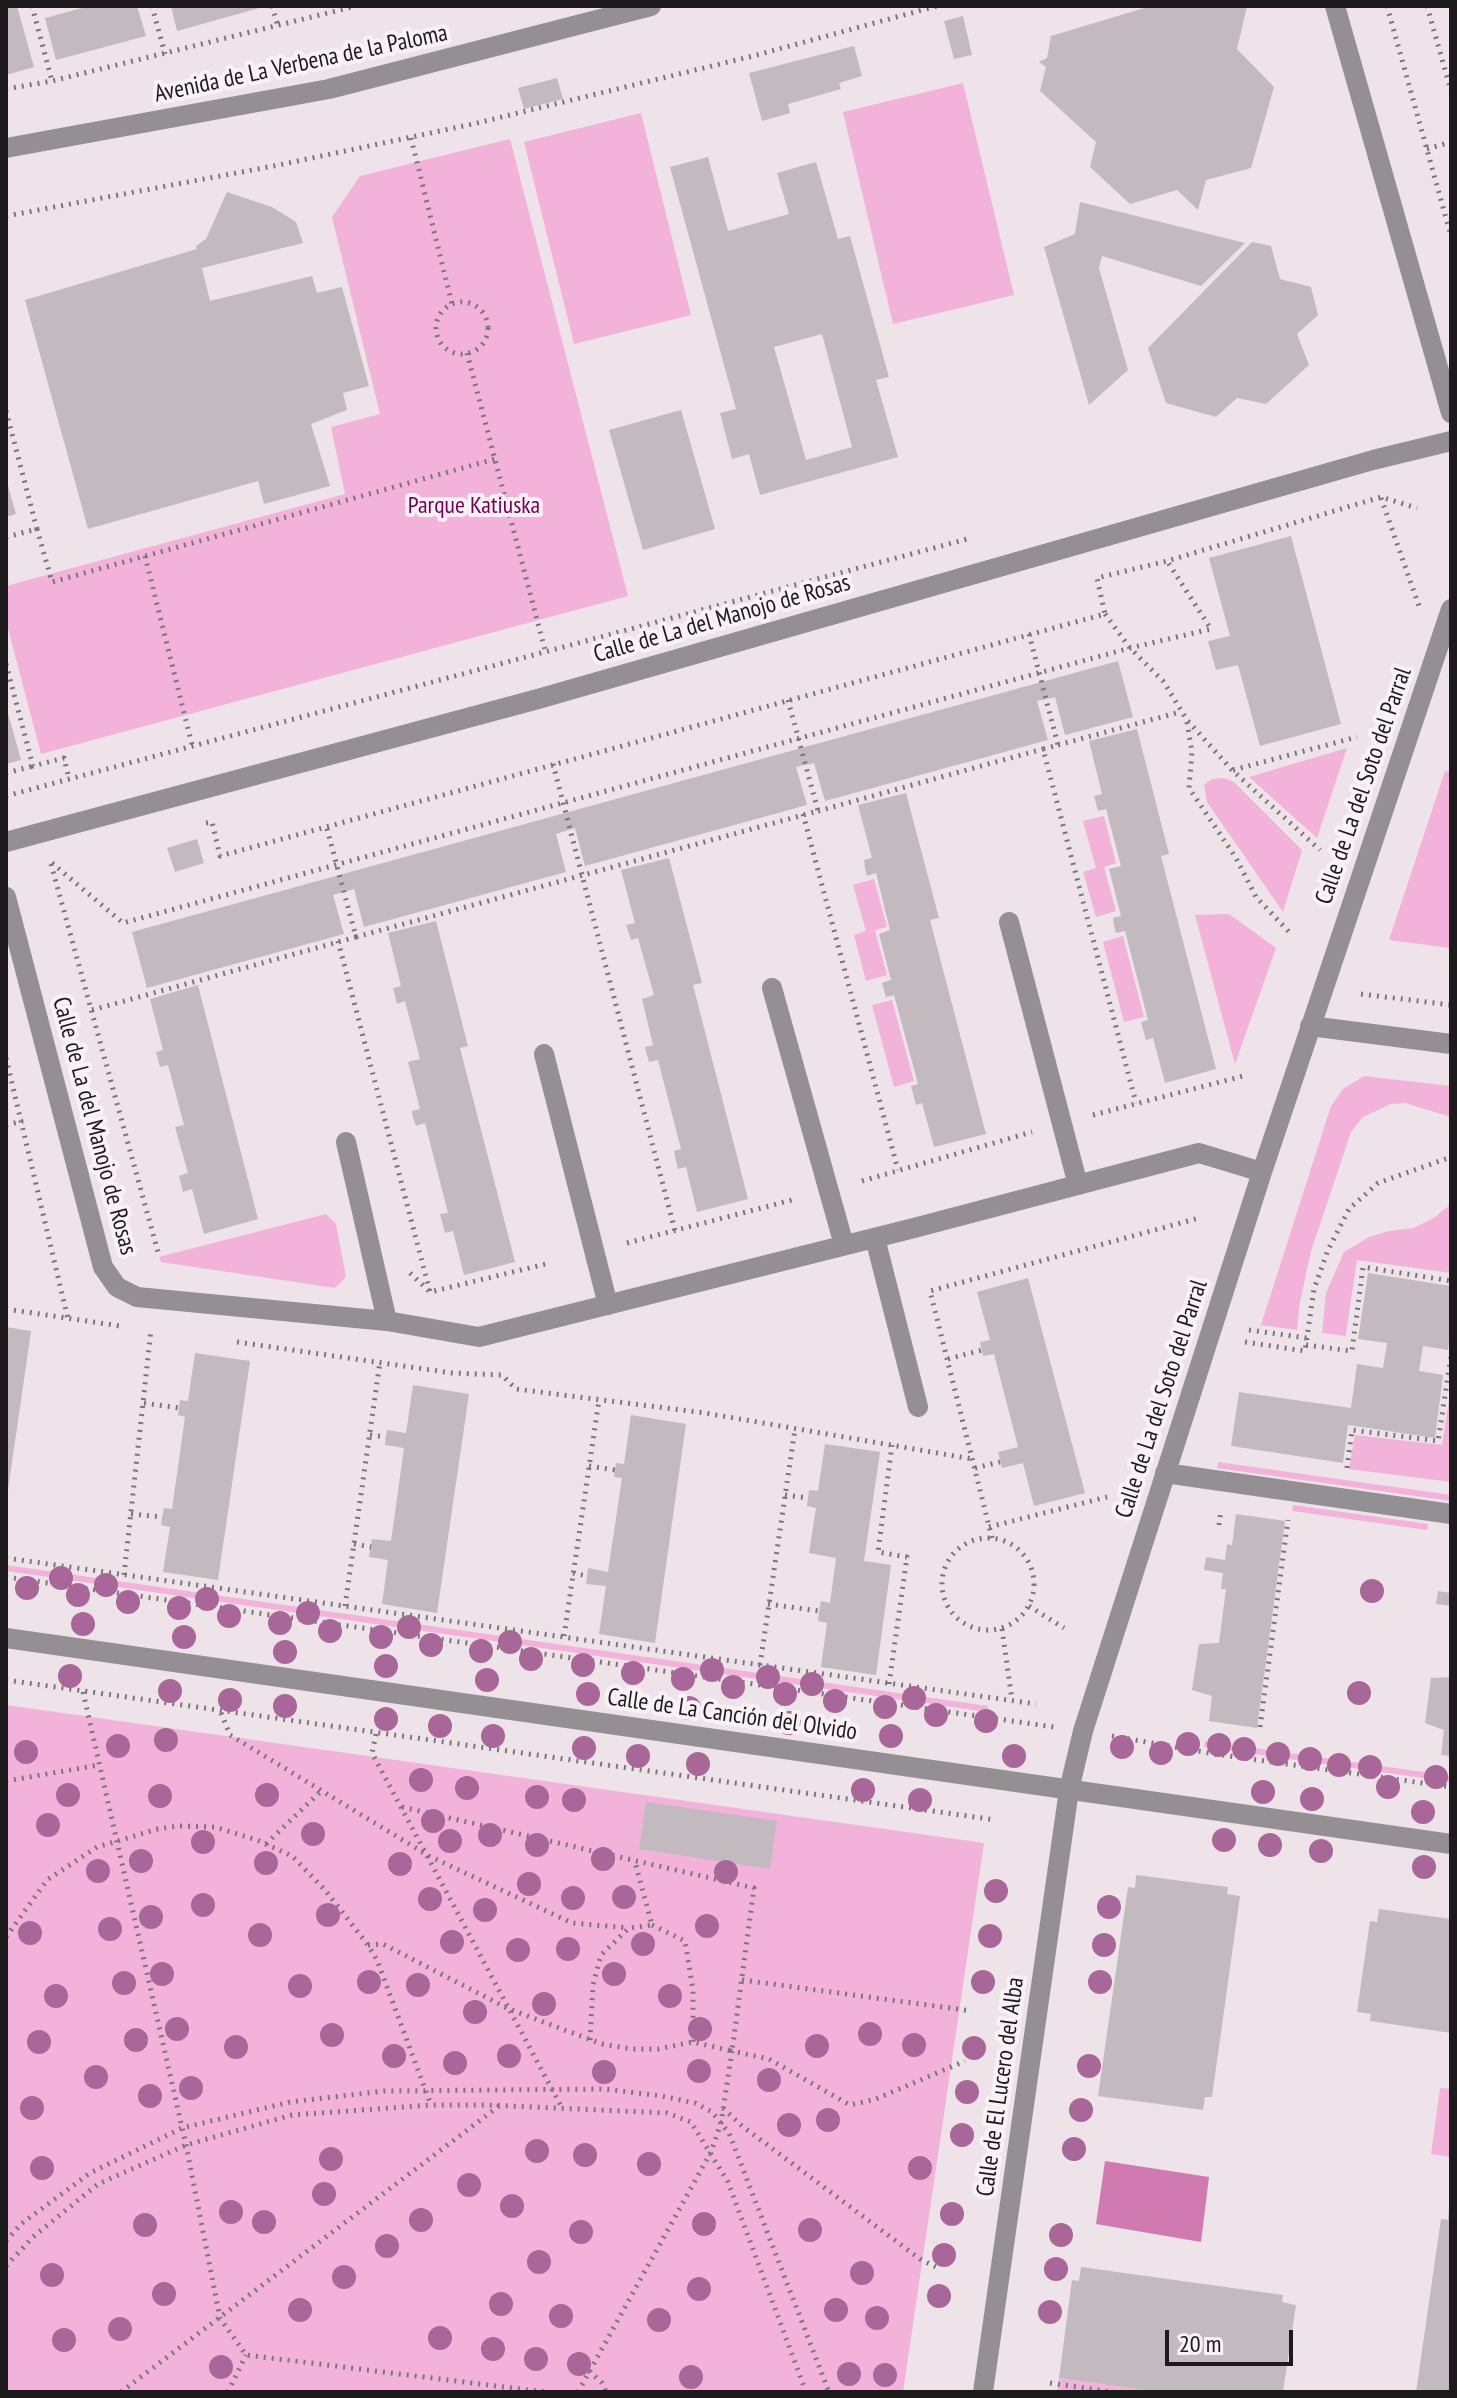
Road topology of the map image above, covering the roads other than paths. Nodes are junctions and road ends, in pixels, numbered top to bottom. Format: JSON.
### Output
{"nodes":[{"id":1,"x":651,"y":6,"type":"edge"},
{"id":2,"x":1335,"y":6,"type":"edge"},
{"id":3,"x":6,"y":148,"type":"edge"},
{"id":4,"x":1451,"y":413,"type":"edge"},
{"id":5,"x":1451,"y":441,"type":"edge"},
{"id":6,"x":1451,"y":609,"type":"edge"},
{"id":7,"x":6,"y":842,"type":"edge"},
{"id":8,"x":6,"y":897,"type":"edge"},
{"id":9,"x":1009,"y":922,"type":"dead end"},
{"id":10,"x":772,"y":988,"type":"dead end"},
{"id":11,"x":1310,"y":1026,"type":"junction"},
{"id":12,"x":1451,"y":1044,"type":"edge"},
{"id":13,"x":544,"y":1054,"type":"dead end"},
{"id":14,"x":346,"y":1142,"type":"dead end"},
{"id":15,"x":1262,"y":1172,"type":"junction"},
{"id":16,"x":1078,"y":1185,"type":"junction"},
{"id":17,"x":875,"y":1238,"type":"junction"},
{"id":18,"x":844,"y":1245,"type":"junction"},
{"id":19,"x":608,"y":1305,"type":"junction"},
{"id":20,"x":387,"y":1321,"type":"junction"},
{"id":21,"x":918,"y":1407,"type":"dead end"},
{"id":22,"x":1165,"y":1473,"type":"junction"},
{"id":23,"x":1451,"y":1514,"type":"edge"},
{"id":24,"x":6,"y":1638,"type":"edge"},
{"id":25,"x":1069,"y":1790,"type":"junction"},
{"id":26,"x":1451,"y":1844,"type":"edge"},
{"id":27,"x":983,"y":2392,"type":"edge"}],
"edges":[{"from":1,"to":3,"type":"street","name":"Avenida de La Verbena de la Paloma"},
{"from":2,"to":4,"type":"street"},
{"from":5,"to":7,"type":"street","name":"Calle de La del Manojo de Rosas"},
{"from":6,"to":11,"type":"street","name":"Calle de La del Soto del Parral"},
{"from":8,"to":20,"type":"street","name":"Calle de La del Manojo de Rosas"},
{"from":9,"to":16,"type":"street"},
{"from":10,"to":18,"type":"street"},
{"from":11,"to":12,"type":"street"},
{"from":11,"to":15,"type":"street","name":"Calle de La del Soto del Parral"},
{"from":13,"to":19,"type":"street"},
{"from":14,"to":20,"type":"street"},
{"from":15,"to":16,"type":"street","name":"Calle de La del Manojo de Rosas"},
{"from":15,"to":22,"type":"street","name":"Calle de La del Soto del Parral"},
{"from":16,"to":17,"type":"street","name":"Calle de La del Manojo de Rosas"},
{"from":17,"to":18,"type":"street","name":"Calle de La del Manojo de Rosas"},
{"from":17,"to":21,"type":"street"},
{"from":18,"to":19,"type":"street","name":"Calle de La del Manojo de Rosas"},
{"from":19,"to":20,"type":"street","name":"Calle de La del Manojo de Rosas"},
{"from":22,"to":23,"type":"street"},
{"from":22,"to":25,"type":"street","name":"Calle de La del Soto del Parral"},
{"from":24,"to":25,"type":"street","name":"Calle de La Canción del Olvido"},
{"from":25,"to":26,"type":"street","name":"Calle de La Canción del Olvido"},
{"from":25,"to":27,"type":"street","name":"Calle de El Lucero del Alba"}]}
